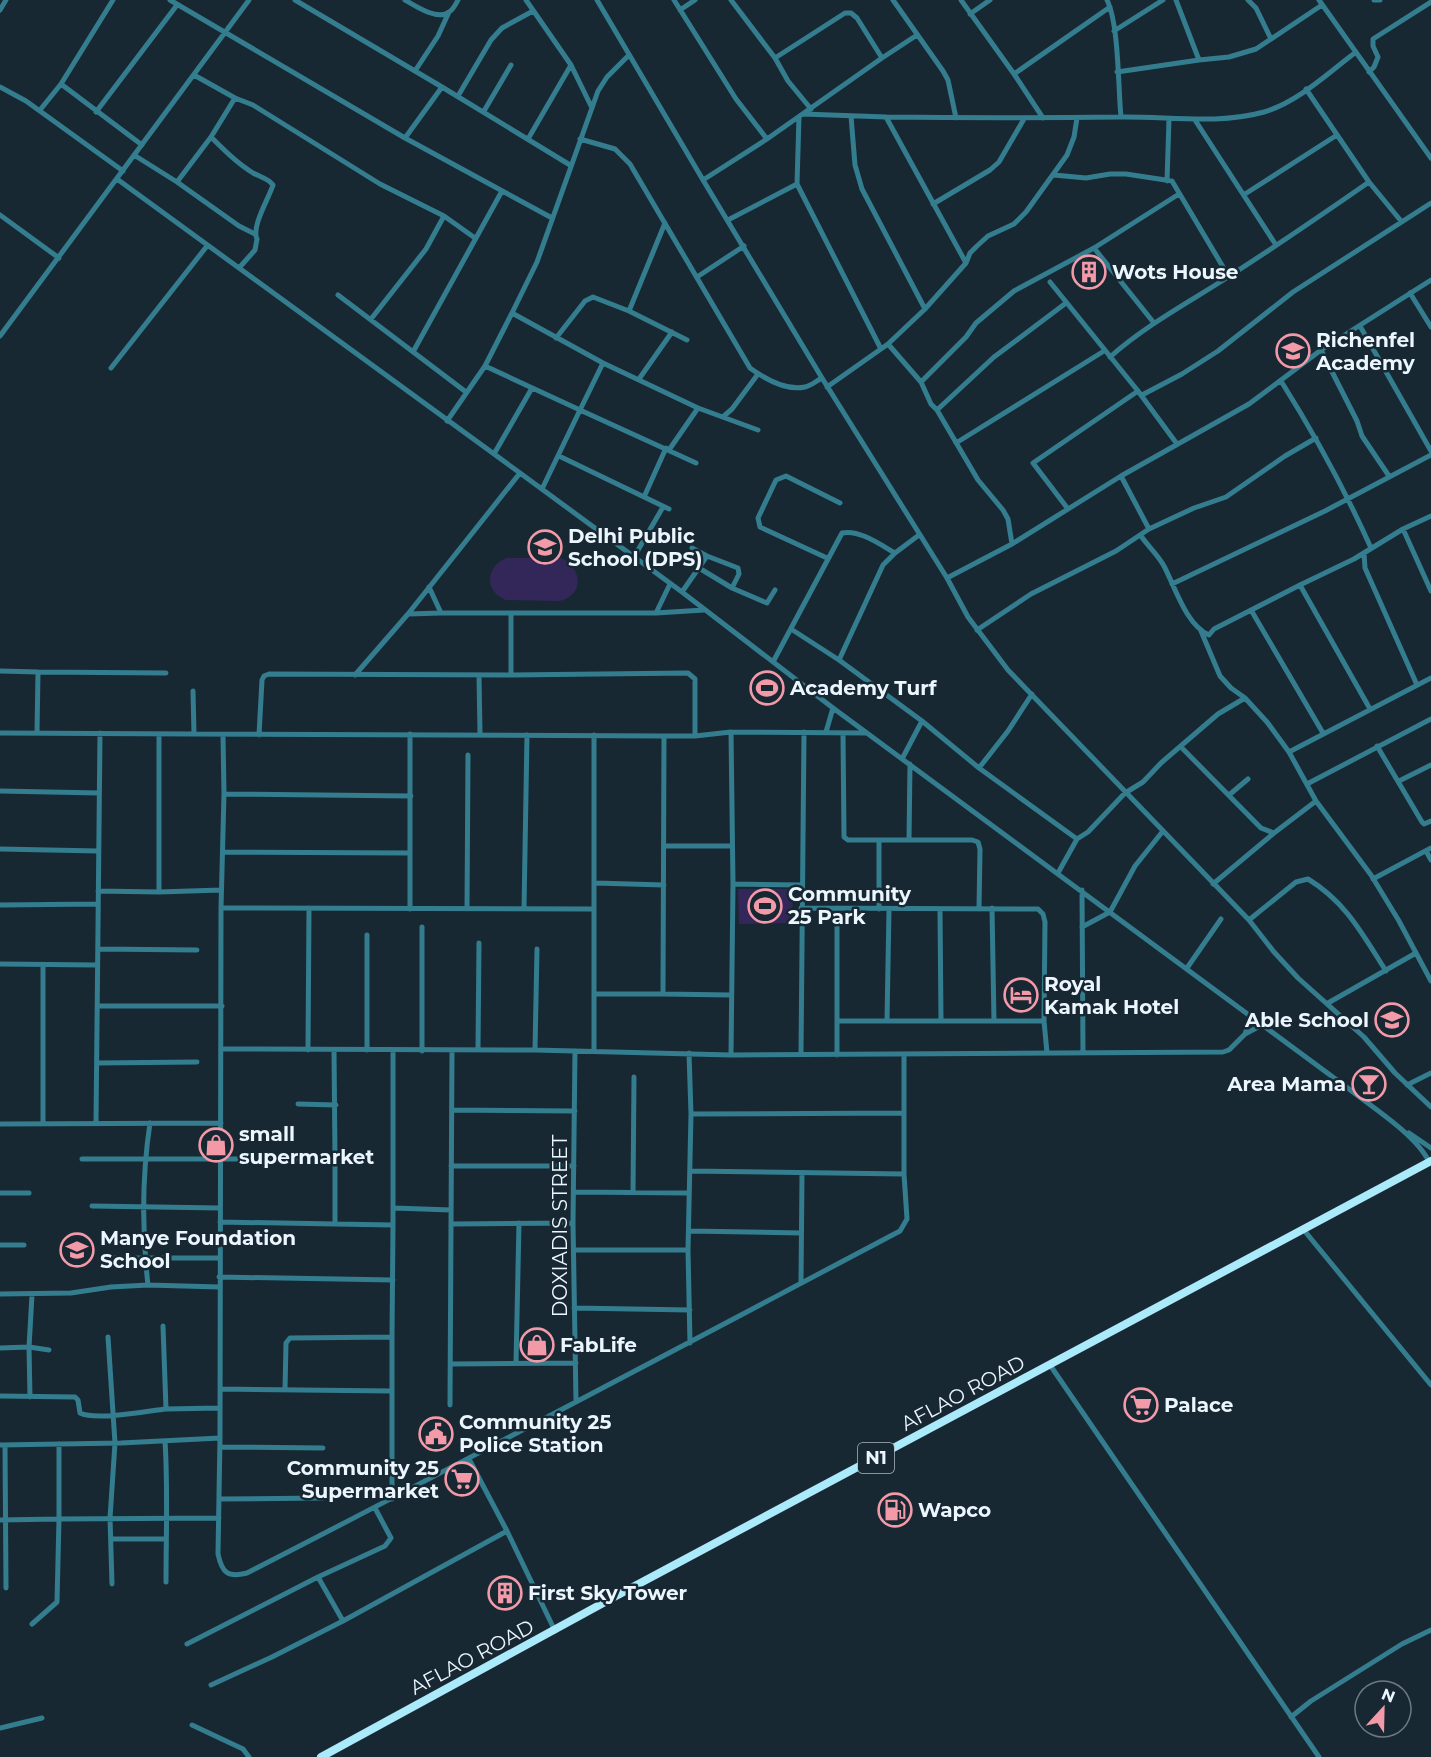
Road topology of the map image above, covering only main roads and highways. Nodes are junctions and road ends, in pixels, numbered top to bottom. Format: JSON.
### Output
{"nodes":[{"id":1,"x":1430,"y":1159,"type":"edge"},
{"id":2,"x":321,"y":1757,"type":"edge"}],
"edges":[{"from":1,"to":2,"type":"highway","name":"AFLAO ROAD","number":"N1"}]}
